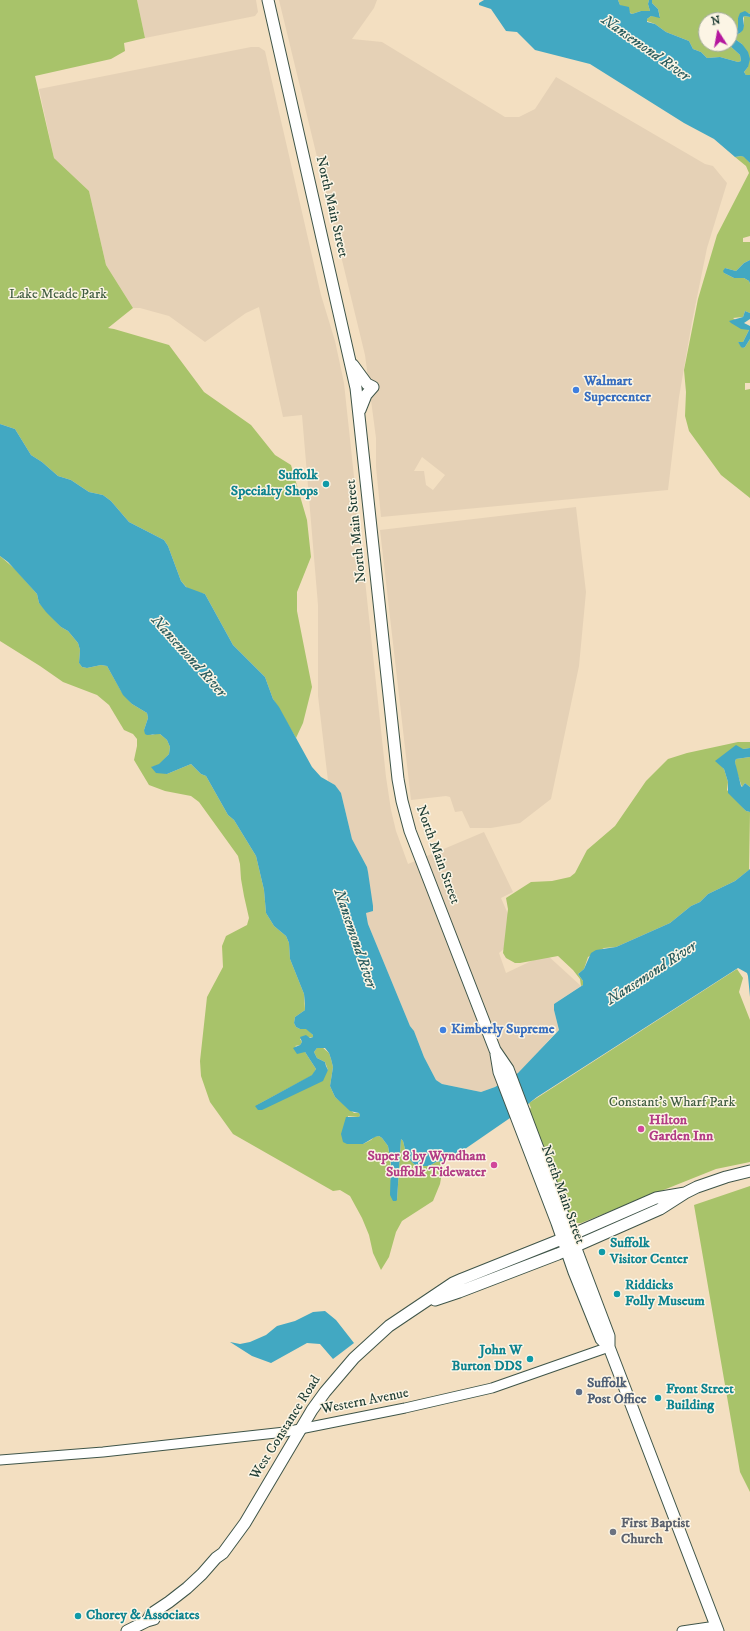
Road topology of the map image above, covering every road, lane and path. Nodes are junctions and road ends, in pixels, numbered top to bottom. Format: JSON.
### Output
{"nodes":[{"id":1,"x":268,"y":0,"type":"edge"},
{"id":2,"x":351,"y":363,"type":"junction"},
{"id":3,"x":359,"y":417,"type":"junction"},
{"id":4,"x":750,"y":1171,"type":"edge"},
{"id":5,"x":684,"y":1193,"type":"junction"},
{"id":6,"x":567,"y":1237,"type":"junction"},
{"id":7,"x":571,"y":1248,"type":"junction"},
{"id":8,"x":424,"y":1303,"type":"junction"},
{"id":9,"x":609,"y":1346,"type":"junction"},
{"id":10,"x":301,"y":1429,"type":"junction"},
{"id":11,"x":0,"y":1460,"type":"edge"},
{"id":12,"x":717,"y":1628,"type":"edge"},
{"id":13,"x":127,"y":1631,"type":"edge"},
{"id":14,"x":682,"y":1631,"type":"edge"}],
"edges":[{"from":1,"to":2,"type":"main road","name":"North Main Street"},
{"from":2,"to":3,"type":"main road","name":"North Main Street"},
{"from":2,"to":3,"type":"main road"},
{"from":3,"to":6,"type":"main road","name":"North Main Street"},
{"from":4,"to":5,"type":"main road"},
{"from":5,"to":6,"type":"main road","name":"West Constance Road"},
{"from":5,"to":7,"type":"main road","name":"West Constance Road"},
{"from":6,"to":7,"type":"main road","name":"North Main Street"},
{"from":6,"to":8,"type":"main road","name":"West Constance Road"},
{"from":7,"to":8,"type":"main road","name":"West Constance Road"},
{"from":7,"to":9,"type":"main road","name":"North Main Street"},
{"from":8,"to":10,"type":"main road","name":"West Constance Road"},
{"from":9,"to":10,"type":"street","name":"Western Avenue"},
{"from":9,"to":12,"type":"main road","name":"North Main Street"},
{"from":10,"to":11,"type":"street","name":"Western Avenue"},
{"from":10,"to":13,"type":"main road","name":"West Constance Road"},
{"from":12,"to":14,"type":"street"}]}
